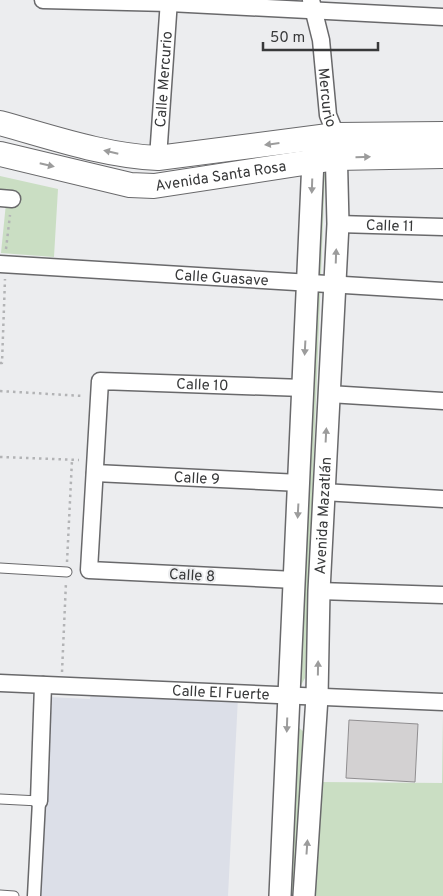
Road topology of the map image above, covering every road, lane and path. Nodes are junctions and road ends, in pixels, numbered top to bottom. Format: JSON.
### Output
{"nodes":[{"id":1,"x":44,"y":0,"type":"edge"},
{"id":2,"x":169,"y":1,"type":"edge"},
{"id":3,"x":312,"y":5,"type":"edge"},
{"id":4,"x":443,"y":17,"type":"edge"},
{"id":5,"x":0,"y":123,"type":"edge"},
{"id":6,"x":443,"y":134,"type":"edge"},
{"id":7,"x":326,"y":141,"type":"junction"},
{"id":8,"x":0,"y":154,"type":"edge"},
{"id":9,"x":443,"y":156,"type":"edge"},
{"id":10,"x":158,"y":158,"type":"junction"},
{"id":11,"x":6,"y":198,"type":"edge"},
{"id":12,"x":338,"y":224,"type":"junction"},
{"id":13,"x":443,"y":227,"type":"edge"},
{"id":14,"x":2,"y":264,"type":"edge"},
{"id":15,"x":309,"y":284,"type":"junction"},
{"id":16,"x":335,"y":286,"type":"junction"},
{"id":17,"x":443,"y":291,"type":"edge"},
{"id":18,"x":0,"y":363,"type":"edge"},
{"id":19,"x":303,"y":388,"type":"junction"},
{"id":20,"x":100,"y":389,"type":"junction"},
{"id":21,"x":0,"y":391,"type":"edge"},
{"id":22,"x":329,"y":394,"type":"junction"},
{"id":23,"x":443,"y":401,"type":"edge"},
{"id":24,"x":0,"y":457,"type":"edge"},
{"id":25,"x":95,"y":467,"type":"junction"},
{"id":26,"x":300,"y":483,"type":"junction"},
{"id":27,"x":323,"y":492,"type":"junction"},
{"id":28,"x":443,"y":499,"type":"edge"},
{"id":29,"x":0,"y":568,"type":"edge"},
{"id":30,"x":66,"y":572,"type":"dead end"},
{"id":31,"x":295,"y":580,"type":"junction"},
{"id":32,"x":319,"y":591,"type":"junction"},
{"id":33,"x":443,"y":595,"type":"edge"},
{"id":34,"x":0,"y":683,"type":"edge"},
{"id":35,"x":43,"y":685,"type":"junction"},
{"id":36,"x":288,"y":695,"type":"junction"},
{"id":37,"x":317,"y":697,"type":"junction"},
{"id":38,"x":443,"y":702,"type":"edge"},
{"id":39,"x":0,"y":799,"type":"edge"},
{"id":40,"x":39,"y":801,"type":"junction"},
{"id":41,"x":0,"y":895,"type":"edge"},
{"id":42,"x":14,"y":896,"type":"edge"},
{"id":43,"x":34,"y":896,"type":"edge"},
{"id":44,"x":280,"y":896,"type":"edge"},
{"id":45,"x":304,"y":896,"type":"edge"}],
"edges":[{"from":1,"to":2,"type":"street"},
{"from":2,"to":3,"type":"street"},
{"from":2,"to":10,"type":"street","name":"Calle Mercurio"},
{"from":3,"to":4,"type":"street"},
{"from":3,"to":7,"type":"street","name":"Mercurio"},
{"from":10,"to":5,"type":"main road","name":"Avenida Santa Rosa","one_way":true},
{"from":6,"to":7,"type":"main road","name":"Avenida Santa Rosa"},
{"from":8,"to":7,"type":"main road","name":"Avenida Santa Rosa","one_way":true},
{"from":7,"to":9,"type":"main road","name":"Avenida Santa Rosa","one_way":true},
{"from":7,"to":10,"type":"main road","name":"Avenida Santa Rosa","one_way":true},
{"from":7,"to":12,"type":"street","name":"Avenida Mazatlán"},
{"from":7,"to":15,"type":"street","name":"Avenida Mazatlán","one_way":true},
{"from":11,"to":14,"type":"path"},
{"from":12,"to":13,"type":"street","name":"Calle 11"},
{"from":16,"to":12,"type":"street","name":"Avenida Mazatlán","one_way":true},
{"from":14,"to":15,"type":"street","name":"Calle Guasave"},
{"from":14,"to":18,"type":"path"},
{"from":15,"to":16,"type":"street","name":"Calle Guasave"},
{"from":15,"to":19,"type":"street","name":"Avenida Mazatlán","one_way":true},
{"from":16,"to":17,"type":"street","name":"Calle Guasave"},
{"from":16,"to":22,"type":"street","name":"Avenida Mazatlán"},
{"from":19,"to":20,"type":"street","name":"Calle 10"},
{"from":19,"to":26,"type":"street","name":"Avenida Mazatlán"},
{"from":20,"to":21,"type":"path"},
{"from":20,"to":25,"type":"street"},
{"from":22,"to":23,"type":"street"},
{"from":27,"to":22,"type":"street","name":"Avenida Mazatlán","one_way":true},
{"from":24,"to":25,"type":"path"},
{"from":25,"to":26,"type":"street","name":"Calle 9"},
{"from":25,"to":31,"type":"street","name":"Calle 8"},
{"from":26,"to":31,"type":"street","name":"Avenida Mazatlán","one_way":true},
{"from":27,"to":28,"type":"street"},
{"from":27,"to":32,"type":"street","name":"Avenida Mazatlán"},
{"from":29,"to":30,"type":"lane"},
{"from":31,"to":36,"type":"street","name":"Avenida Mazatlán"},
{"from":32,"to":33,"type":"street"},
{"from":37,"to":32,"type":"street","name":"Avenida Mazatlán","one_way":true},
{"from":34,"to":35,"type":"street","name":"Calle El Fuerte"},
{"from":35,"to":36,"type":"street","name":"Calle El Fuerte"},
{"from":35,"to":40,"type":"street"},
{"from":36,"to":37,"type":"street","name":"Calle El Fuerte"},
{"from":36,"to":44,"type":"street","name":"Avenida Mazatlán","one_way":true},
{"from":37,"to":38,"type":"street","name":"Calle El Fuerte"},
{"from":45,"to":37,"type":"street","name":"Avenida Mazatlán","one_way":true},
{"from":39,"to":40,"type":"lane"},
{"from":40,"to":43,"type":"street"},
{"from":41,"to":42,"type":"lane"}]}
